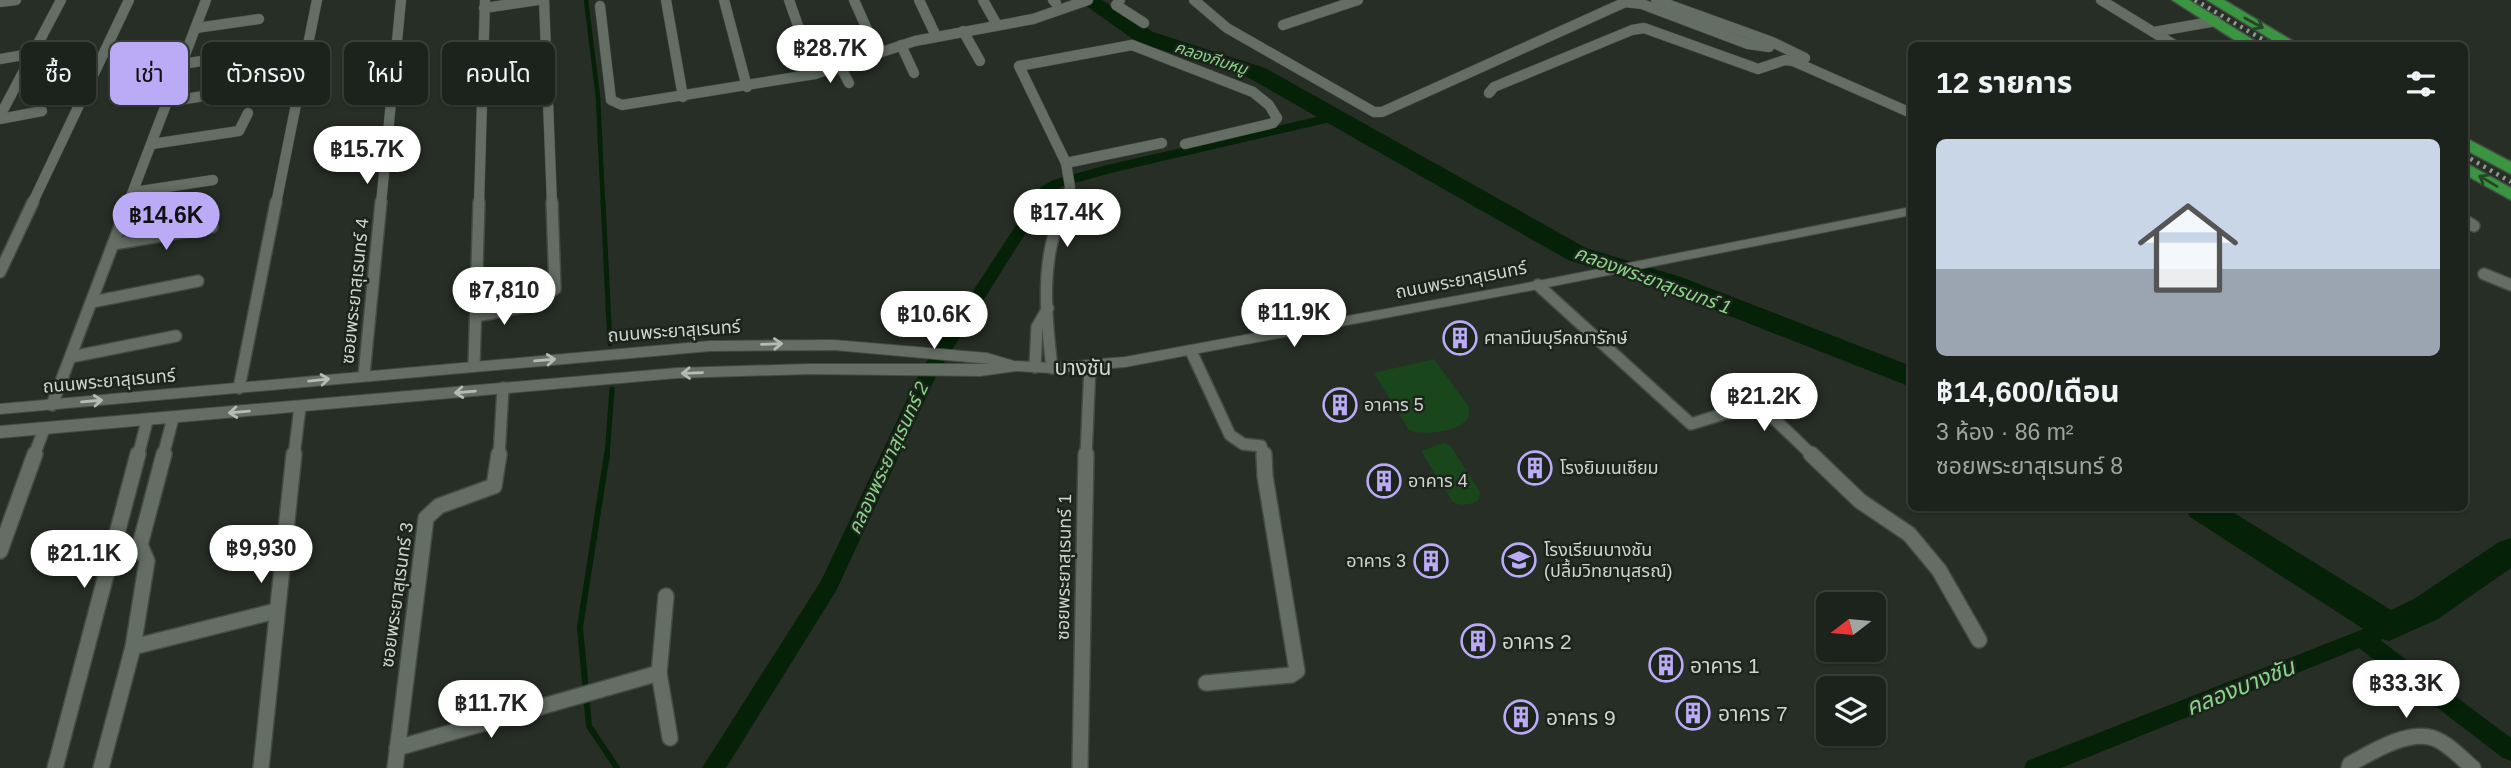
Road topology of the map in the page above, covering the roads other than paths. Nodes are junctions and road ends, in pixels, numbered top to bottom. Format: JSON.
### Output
{"nodes":[{"id":1,"x":16,"y":0,"type":"edge"},
{"id":2,"x":61,"y":0,"type":"edge"},
{"id":3,"x":129,"y":0,"type":"edge"},
{"id":4,"x":206,"y":0,"type":"edge"},
{"id":5,"x":317,"y":0,"type":"edge"},
{"id":6,"x":401,"y":0,"type":"edge"},
{"id":7,"x":538,"y":0,"type":"edge"},
{"id":8,"x":544,"y":0,"type":"edge"},
{"id":9,"x":666,"y":0,"type":"edge"},
{"id":10,"x":724,"y":0,"type":"edge"},
{"id":11,"x":789,"y":0,"type":"edge"},
{"id":12,"x":854,"y":0,"type":"edge"},
{"id":13,"x":919,"y":0,"type":"edge"},
{"id":14,"x":983,"y":0,"type":"edge"},
{"id":15,"x":1088,"y":0,"type":"edge"},
{"id":16,"x":1120,"y":0,"type":"edge"},
{"id":17,"x":1194,"y":0,"type":"edge"},
{"id":18,"x":1358,"y":0,"type":"edge"},
{"id":19,"x":1656,"y":0,"type":"edge"},
{"id":20,"x":2101,"y":0,"type":"edge"},
{"id":21,"x":2179,"y":0,"type":"edge"},
{"id":22,"x":2214,"y":0,"type":"edge"},
{"id":23,"x":1628,"y":1,"type":"edge"},
{"id":24,"x":0,"y":2,"type":"edge"},
{"id":25,"x":484,"y":4,"type":"edge"},
{"id":26,"x":600,"y":6,"type":"dead end"},
{"id":27,"x":1072,"y":7,"type":"joint"},
{"id":28,"x":259,"y":19,"type":"dead end"},
{"id":29,"x":2216,"y":21,"type":"junction"},
{"id":30,"x":1144,"y":23,"type":"dead end"},
{"id":31,"x":997,"y":25,"type":"junction"},
{"id":32,"x":1283,"y":26,"type":"dead end"},
{"id":33,"x":196,"y":28,"type":"junction"},
{"id":34,"x":963,"y":31,"type":"junction"},
{"id":35,"x":2154,"y":32,"type":"junction"},
{"id":36,"x":936,"y":36,"type":"junction"},
{"id":37,"x":40,"y":42,"type":"edge"},
{"id":38,"x":2170,"y":42,"type":"edge"},
{"id":39,"x":2250,"y":42,"type":"edge"},
{"id":40,"x":2287,"y":42,"type":"edge"},
{"id":41,"x":901,"y":45,"type":"junction"},
{"id":42,"x":188,"y":49,"type":"edge"},
{"id":43,"x":1790,"y":51,"type":"junction"},
{"id":44,"x":878,"y":54,"type":"junction"},
{"id":45,"x":21,"y":55,"type":"edge"},
{"id":46,"x":0,"y":59,"type":"edge"},
{"id":47,"x":980,"y":61,"type":"dead end"},
{"id":48,"x":841,"y":66,"type":"junction"},
{"id":49,"x":914,"y":73,"type":"dead end"},
{"id":50,"x":815,"y":74,"type":"junction"},
{"id":51,"x":21,"y":79,"type":"edge"},
{"id":52,"x":849,"y":83,"type":"dead end"},
{"id":53,"x":747,"y":87,"type":"junction"},
{"id":54,"x":1489,"y":93,"type":"dead end"},
{"id":55,"x":683,"y":97,"type":"junction"},
{"id":56,"x":167,"y":105,"type":"edge"},
{"id":57,"x":1908,"y":105,"type":"edge"},
{"id":58,"x":42,"y":111,"type":"dead end"},
{"id":59,"x":1908,"y":112,"type":"edge"},
{"id":60,"x":248,"y":113,"type":"dead end"},
{"id":61,"x":0,"y":118,"type":"edge"},
{"id":62,"x":1162,"y":143,"type":"dead end"},
{"id":63,"x":152,"y":144,"type":"junction"},
{"id":64,"x":1185,"y":144,"type":"dead end"},
{"id":65,"x":2468,"y":144,"type":"edge"},
{"id":66,"x":1067,"y":168,"type":"junction"},
{"id":67,"x":2468,"y":169,"type":"edge"},
{"id":68,"x":2511,"y":169,"type":"edge"},
{"id":69,"x":213,"y":180,"type":"dead end"},
{"id":70,"x":134,"y":192,"type":"junction"},
{"id":71,"x":2511,"y":194,"type":"edge"},
{"id":72,"x":1908,"y":212,"type":"edge"},
{"id":73,"x":212,"y":228,"type":"dead end"},
{"id":74,"x":114,"y":244,"type":"junction"},
{"id":75,"x":0,"y":272,"type":"edge"},
{"id":76,"x":2484,"y":274,"type":"dead end"},
{"id":77,"x":198,"y":281,"type":"dead end"},
{"id":78,"x":1538,"y":285,"type":"junction"},
{"id":79,"x":2511,"y":285,"type":"edge"},
{"id":80,"x":92,"y":302,"type":"junction"},
{"id":81,"x":1048,"y":308,"type":"junction"},
{"id":82,"x":476,"y":316,"type":"junction"},
{"id":83,"x":176,"y":335,"type":"dead end"},
{"id":84,"x":1191,"y":351,"type":"junction"},
{"id":85,"x":71,"y":357,"type":"junction"},
{"id":86,"x":964,"y":363,"type":"junction"},
{"id":87,"x":474,"y":366,"type":"junction"},
{"id":88,"x":1090,"y":366,"type":"junction"},
{"id":89,"x":1035,"y":367,"type":"junction"},
{"id":90,"x":1052,"y":368,"type":"junction"},
{"id":91,"x":364,"y":375,"type":"junction"},
{"id":92,"x":239,"y":388,"type":"junction"},
{"id":93,"x":502,"y":388,"type":"junction"},
{"id":94,"x":52,"y":405,"type":"junction"},
{"id":95,"x":300,"y":407,"type":"junction"},
{"id":96,"x":0,"y":409,"type":"edge"},
{"id":97,"x":173,"y":418,"type":"junction"},
{"id":98,"x":147,"y":421,"type":"junction"},
{"id":99,"x":44,"y":429,"type":"junction"},
{"id":100,"x":0,"y":432,"type":"edge"},
{"id":101,"x":0,"y":551,"type":"edge"},
{"id":102,"x":666,"y":596,"type":"dead end"},
{"id":103,"x":276,"y":611,"type":"junction"},
{"id":104,"x":1979,"y":640,"type":"dead end"},
{"id":105,"x":133,"y":647,"type":"junction"},
{"id":106,"x":659,"y":673,"type":"junction"},
{"id":107,"x":1206,"y":683,"type":"dead end"},
{"id":108,"x":670,"y":738,"type":"dead end"},
{"id":109,"x":397,"y":748,"type":"junction"},
{"id":110,"x":55,"y":768,"type":"edge"},
{"id":111,"x":101,"y":768,"type":"edge"},
{"id":112,"x":261,"y":768,"type":"edge"},
{"id":113,"x":395,"y":768,"type":"edge"},
{"id":114,"x":1080,"y":768,"type":"edge"},
{"id":115,"x":2349,"y":768,"type":"edge"},
{"id":116,"x":2473,"y":768,"type":"edge"}],
"edges":[{"from":1,"to":24,"type":"street"},
{"from":2,"to":37,"type":"street"},
{"from":3,"to":75,"type":"street"},
{"from":4,"to":33,"type":"street"},
{"from":5,"to":92,"type":"street"},
{"from":6,"to":91,"type":"street","name":"ซอยพระยาสุเรนทร์ 4"},
{"from":7,"to":25,"type":"street"},
{"from":8,"to":82,"type":"street"},
{"from":9,"to":55,"type":"street"},
{"from":10,"to":53,"type":"street"},
{"from":11,"to":50,"type":"street"},
{"from":12,"to":44,"type":"street"},
{"from":13,"to":36,"type":"street"},
{"from":14,"to":31,"type":"street"},
{"from":15,"to":27,"type":"street"},
{"from":16,"to":30,"type":"street"},
{"from":17,"to":23,"type":"street"},
{"from":18,"to":32,"type":"street"},
{"from":19,"to":43,"type":"street"},
{"from":20,"to":35,"type":"street"},
{"from":21,"to":29,"type":"highway"},
{"from":22,"to":40,"type":"highway","one_way":true},
{"from":23,"to":43,"type":"street"},
{"from":25,"to":82,"type":"street"},
{"from":26,"to":55,"type":"street"},
{"from":27,"to":31,"type":"street"},
{"from":28,"to":33,"type":"street"},
{"from":29,"to":35,"type":"street"},
{"from":29,"to":39,"type":"highway"},
{"from":31,"to":34,"type":"street"},
{"from":33,"to":42,"type":"street"},
{"from":34,"to":36,"type":"street"},
{"from":34,"to":47,"type":"street"},
{"from":35,"to":38,"type":"street"},
{"from":36,"to":41,"type":"street"},
{"from":41,"to":44,"type":"street"},
{"from":41,"to":49,"type":"street"},
{"from":43,"to":57,"type":"street"},
{"from":44,"to":48,"type":"street"},
{"from":45,"to":46,"type":"street"},
{"from":48,"to":50,"type":"street"},
{"from":48,"to":52,"type":"street"},
{"from":50,"to":53,"type":"street"},
{"from":51,"to":61,"type":"street"},
{"from":53,"to":55,"type":"street"},
{"from":54,"to":59,"type":"street"},
{"from":56,"to":63,"type":"street"},
{"from":58,"to":61,"type":"street"},
{"from":60,"to":63,"type":"street"},
{"from":62,"to":66,"type":"street"},
{"from":63,"to":70,"type":"street"},
{"from":64,"to":66,"type":"street"},
{"from":65,"to":68,"type":"highway"},
{"from":66,"to":81,"type":"street"},
{"from":71,"to":67,"type":"highway","one_way":true},
{"from":69,"to":70,"type":"street"},
{"from":70,"to":74,"type":"street"},
{"from":72,"to":78,"type":"street","name":"ถนนพระยาสุเรนทร์"},
{"from":73,"to":74,"type":"street"},
{"from":74,"to":80,"type":"street"},
{"from":76,"to":79,"type":"street"},
{"from":77,"to":80,"type":"street"},
{"from":78,"to":84,"type":"street","name":"ถนนพระยาสุเรนทร์"},
{"from":78,"to":104,"type":"street"},
{"from":80,"to":85,"type":"street"},
{"from":81,"to":89,"type":"street"},
{"from":81,"to":90,"type":"street"},
{"from":82,"to":87,"type":"street"},
{"from":83,"to":85,"type":"street"},
{"from":84,"to":88,"type":"street","name":"ถนนพระยาสุเรนทร์"},
{"from":84,"to":107,"type":"street"},
{"from":85,"to":94,"type":"street"},
{"from":87,"to":86,"type":"street","name":"ถนนพระยาสุเรนทร์","one_way":true},
{"from":86,"to":89,"type":"street","name":"ถนนพระยาสุเรนทร์"},
{"from":86,"to":93,"type":"street","name":"ถนนพระยาสุเรนทร์","one_way":true},
{"from":87,"to":91,"type":"street","name":"ถนนพระยาสุเรนทร์"},
{"from":88,"to":90,"type":"street","name":"ถนนพระยาสุเรนทร์"},
{"from":88,"to":114,"type":"street","name":"ซอยพระยาสุเรนทร์ 1"},
{"from":89,"to":90,"type":"street","name":"ถนนพระยาสุเรนทร์"},
{"from":92,"to":91,"type":"street","name":"ถนนพระยาสุเรนทร์","one_way":true},
{"from":94,"to":92,"type":"street","name":"ถนนพระยาสุเรนทร์","one_way":true},
{"from":93,"to":95,"type":"street","name":"ถนนพระยาสุเรนทร์","one_way":true},
{"from":93,"to":109,"type":"street","name":"ซอยพระยาสุเรนทร์ 3"},
{"from":94,"to":96,"type":"street","name":"ถนนพระยาสุเรนทร์"},
{"from":95,"to":97,"type":"street","name":"ถนนพระยาสุเรนทร์","one_way":true},
{"from":95,"to":103,"type":"street"},
{"from":97,"to":98,"type":"street","name":"ถนนพระยาสุเรนทร์"},
{"from":97,"to":105,"type":"street"},
{"from":98,"to":99,"type":"street","name":"ถนนพระยาสุเรนทร์"},
{"from":98,"to":110,"type":"street"},
{"from":99,"to":100,"type":"street","name":"ถนนพระยาสุเรนทร์"},
{"from":99,"to":101,"type":"street"},
{"from":102,"to":106,"type":"street"},
{"from":103,"to":105,"type":"street"},
{"from":103,"to":112,"type":"street"},
{"from":105,"to":111,"type":"street"},
{"from":106,"to":108,"type":"street"},
{"from":106,"to":109,"type":"street"},
{"from":109,"to":113,"type":"street","name":"ซอยพระยาสุเรนทร์ 3"},
{"from":115,"to":116,"type":"street"}]}
